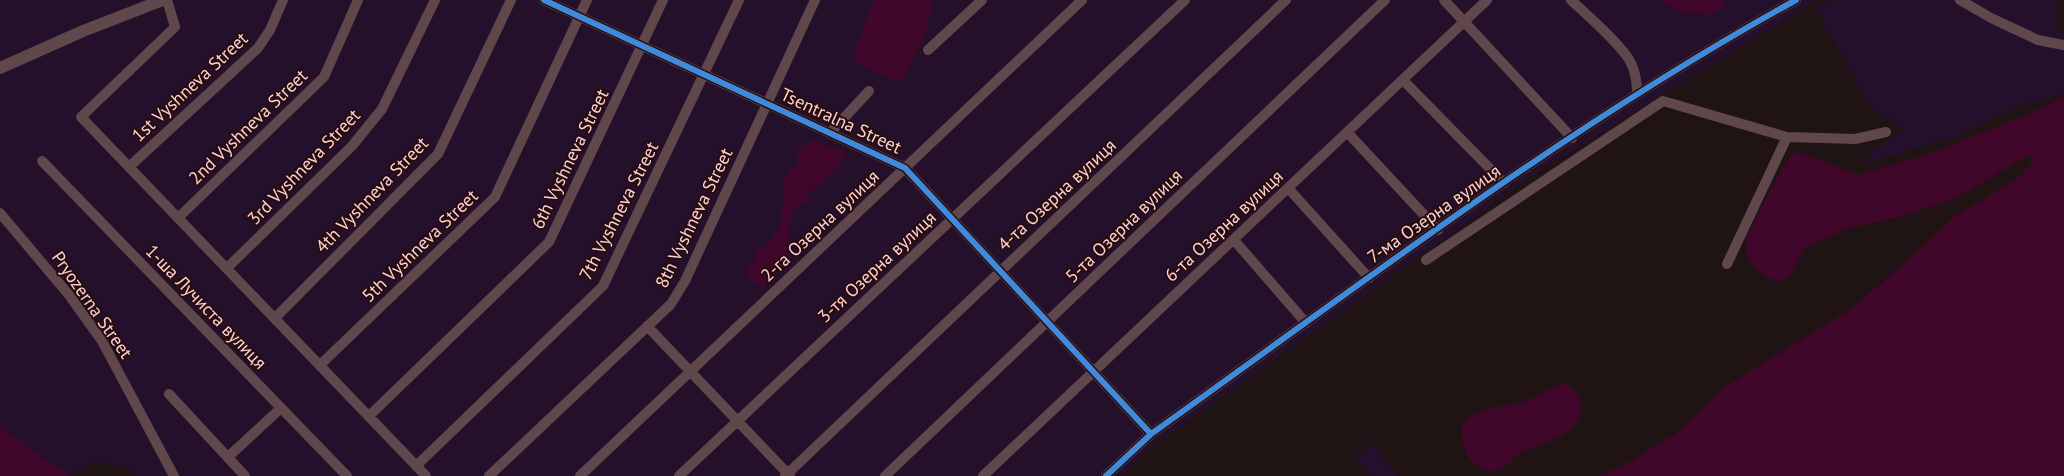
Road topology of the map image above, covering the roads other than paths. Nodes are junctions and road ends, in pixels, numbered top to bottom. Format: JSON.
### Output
{"nodes":[{"id":1,"x":163,"y":0,"type":"edge"},
{"id":2,"x":167,"y":0,"type":"edge"},
{"id":3,"x":283,"y":0,"type":"edge"},
{"id":4,"x":358,"y":0,"type":"edge"},
{"id":5,"x":435,"y":0,"type":"edge"},
{"id":6,"x":511,"y":0,"type":"edge"},
{"id":7,"x":544,"y":0,"type":"edge"},
{"id":8,"x":587,"y":0,"type":"edge"},
{"id":9,"x":663,"y":0,"type":"edge"},
{"id":10,"x":739,"y":0,"type":"edge"},
{"id":11,"x":815,"y":0,"type":"edge"},
{"id":12,"x":982,"y":0,"type":"edge"},
{"id":13,"x":1082,"y":0,"type":"edge"},
{"id":14,"x":1185,"y":0,"type":"edge"},
{"id":15,"x":1286,"y":0,"type":"edge"},
{"id":16,"x":1385,"y":0,"type":"edge"},
{"id":17,"x":1444,"y":0,"type":"edge"},
{"id":18,"x":1488,"y":0,"type":"edge"},
{"id":19,"x":1571,"y":0,"type":"edge"},
{"id":20,"x":1796,"y":0,"type":"edge"},
{"id":21,"x":1960,"y":0,"type":"edge"},
{"id":22,"x":580,"y":17,"type":"junction"},
{"id":23,"x":1464,"y":22,"type":"junction"},
{"id":24,"x":2064,"y":45,"type":"edge"},
{"id":25,"x":642,"y":46,"type":"junction"},
{"id":26,"x":928,"y":50,"type":"dead end"},
{"id":27,"x":0,"y":68,"type":"edge"},
{"id":28,"x":705,"y":74,"type":"junction"},
{"id":29,"x":1403,"y":80,"type":"junction"},
{"id":30,"x":869,"y":91,"type":"dead end"},
{"id":31,"x":1637,"y":94,"type":"junction"},
{"id":32,"x":767,"y":103,"type":"junction"},
{"id":33,"x":830,"y":132,"type":"junction"},
{"id":34,"x":1347,"y":132,"type":"junction"},
{"id":35,"x":1886,"y":132,"type":"dead end"},
{"id":36,"x":1788,"y":137,"type":"junction"},
{"id":37,"x":1572,"y":138,"type":"junction"},
{"id":38,"x":42,"y":161,"type":"dead end"},
{"id":39,"x":129,"y":167,"type":"junction"},
{"id":40,"x":905,"y":168,"type":"junction"},
{"id":41,"x":1504,"y":183,"type":"junction"},
{"id":42,"x":1288,"y":188,"type":"junction"},
{"id":43,"x":0,"y":213,"type":"edge"},
{"id":44,"x":178,"y":218,"type":"junction"},
{"id":45,"x":952,"y":219,"type":"junction"},
{"id":46,"x":1438,"y":230,"type":"junction"},
{"id":47,"x":1234,"y":240,"type":"junction"},
{"id":48,"x":1426,"y":260,"type":"dead end"},
{"id":49,"x":1727,"y":264,"type":"dead end"},
{"id":50,"x":226,"y":268,"type":"junction"},
{"id":51,"x":1000,"y":271,"type":"junction"},
{"id":52,"x":1369,"y":278,"type":"junction"},
{"id":53,"x":274,"y":318,"type":"junction"},
{"id":54,"x":1047,"y":322,"type":"junction"},
{"id":55,"x":1306,"y":323,"type":"junction"},
{"id":56,"x":647,"y":326,"type":"junction"},
{"id":57,"x":320,"y":365,"type":"junction"},
{"id":58,"x":690,"y":371,"type":"junction"},
{"id":59,"x":1093,"y":372,"type":"junction"},
{"id":60,"x":169,"y":394,"type":"dead end"},
{"id":61,"x":281,"y":408,"type":"junction"},
{"id":62,"x":369,"y":416,"type":"junction"},
{"id":63,"x":738,"y":421,"type":"junction"},
{"id":64,"x":1151,"y":434,"type":"junction"},
{"id":65,"x":228,"y":457,"type":"junction"},
{"id":66,"x":416,"y":466,"type":"junction"},
{"id":67,"x":788,"y":475,"type":"edge"},
{"id":68,"x":174,"y":476,"type":"edge"},
{"id":69,"x":245,"y":476,"type":"edge"},
{"id":70,"x":347,"y":476,"type":"edge"},
{"id":71,"x":426,"y":476,"type":"edge"},
{"id":72,"x":489,"y":476,"type":"edge"},
{"id":73,"x":580,"y":476,"type":"edge"},
{"id":74,"x":679,"y":476,"type":"edge"},
{"id":75,"x":885,"y":476,"type":"edge"},
{"id":76,"x":983,"y":476,"type":"edge"},
{"id":77,"x":1106,"y":476,"type":"edge"}],
"edges":[{"from":1,"to":27,"type":"street"},
{"from":2,"to":39,"type":"street"},
{"from":3,"to":39,"type":"street","name":"1st Vyshneva Street"},
{"from":4,"to":44,"type":"street","name":"2nd Vyshneva Street"},
{"from":5,"to":50,"type":"street","name":"3rd Vyshneva Street"},
{"from":6,"to":53,"type":"street","name":"4th Vyshneva Street"},
{"from":7,"to":22,"type":"street","name":"Tsentralna Street"},
{"from":8,"to":22,"type":"street","name":"5th Vyshneva Street"},
{"from":9,"to":25,"type":"street","name":"6th Vyshneva Street"},
{"from":10,"to":28,"type":"street","name":"7th Vyshneva Street"},
{"from":11,"to":32,"type":"street","name":"8th Vyshneva Street"},
{"from":12,"to":26,"type":"street"},
{"from":13,"to":40,"type":"street","name":"2-га Озерна вулиця"},
{"from":14,"to":45,"type":"street","name":"3-тя Озерна вулиця"},
{"from":15,"to":51,"type":"street","name":"4-та Озерна вулиця"},
{"from":16,"to":54,"type":"street","name":"5-та Озерна вулиця"},
{"from":17,"to":23,"type":"street"},
{"from":18,"to":23,"type":"street","name":"6-та Озерна вулиця"},
{"from":19,"to":31,"type":"street"},
{"from":20,"to":31,"type":"street","name":"7-ма Озерна вулиця"},
{"from":21,"to":24,"type":"street"},
{"from":22,"to":25,"type":"street","name":"Tsentralna Street"},
{"from":22,"to":57,"type":"street","name":"5th Vyshneva Street"},
{"from":23,"to":29,"type":"street","name":"6-та Озерна вулиця"},
{"from":23,"to":37,"type":"street"},
{"from":25,"to":28,"type":"street","name":"Tsentralna Street"},
{"from":25,"to":62,"type":"street","name":"6th Vyshneva Street"},
{"from":28,"to":32,"type":"street","name":"Tsentralna Street"},
{"from":28,"to":66,"type":"street","name":"7th Vyshneva Street"},
{"from":29,"to":34,"type":"street","name":"6-та Озерна вулиця"},
{"from":29,"to":41,"type":"street"},
{"from":30,"to":33,"type":"street"},
{"from":31,"to":37,"type":"street","name":"7-ма Озерна вулиця"},
{"from":32,"to":33,"type":"street","name":"Tsentralna Street"},
{"from":32,"to":56,"type":"street","name":"8th Vyshneva Street"},
{"from":33,"to":40,"type":"street","name":"Tsentralna Street"},
{"from":34,"to":42,"type":"street","name":"6-та Озерна вулиця"},
{"from":34,"to":46,"type":"street"},
{"from":35,"to":36,"type":"street"},
{"from":36,"to":48,"type":"street"},
{"from":36,"to":49,"type":"street"},
{"from":37,"to":41,"type":"street","name":"7-ма Озерна вулиця"},
{"from":38,"to":61,"type":"street","name":"1-ша Лучиста вулиця"},
{"from":39,"to":44,"type":"street"},
{"from":40,"to":45,"type":"street","name":"Tsentralna Street"},
{"from":40,"to":58,"type":"street","name":"2-га Озерна вулиця"},
{"from":41,"to":46,"type":"street","name":"7-ма Озерна вулиця"},
{"from":42,"to":47,"type":"street","name":"6-та Озерна вулиця"},
{"from":42,"to":52,"type":"street"},
{"from":43,"to":68,"type":"street","name":"Pryozerna Street"},
{"from":44,"to":50,"type":"street"},
{"from":45,"to":51,"type":"street","name":"Tsentralna Street"},
{"from":45,"to":63,"type":"street","name":"3-тя Озерна вулиця"},
{"from":46,"to":52,"type":"street","name":"7-ма Озерна вулиця"},
{"from":47,"to":55,"type":"street"},
{"from":47,"to":59,"type":"street","name":"6-та Озерна вулиця"},
{"from":50,"to":53,"type":"street"},
{"from":51,"to":54,"type":"street","name":"Tsentralna Street"},
{"from":51,"to":67,"type":"street","name":"4-та Озерна вулиця"},
{"from":52,"to":55,"type":"street","name":"7-ма Озерна вулиця"},
{"from":53,"to":57,"type":"street"},
{"from":54,"to":59,"type":"street","name":"Tsentralna Street"},
{"from":54,"to":75,"type":"street","name":"5-та Озерна вулиця"},
{"from":55,"to":64,"type":"street","name":"7-ма Озерна вулиця"},
{"from":56,"to":58,"type":"street"},
{"from":56,"to":72,"type":"street","name":"8th Vyshneva Street"},
{"from":57,"to":62,"type":"street"},
{"from":58,"to":63,"type":"street"},
{"from":58,"to":73,"type":"street","name":"2-га Озерна вулиця"},
{"from":59,"to":64,"type":"street","name":"Tsentralna Street"},
{"from":59,"to":76,"type":"street","name":"6-та Озерна вулиця"},
{"from":60,"to":65,"type":"street"},
{"from":61,"to":65,"type":"street"},
{"from":61,"to":70,"type":"street","name":"1-ша Лучиста вулиця"},
{"from":62,"to":66,"type":"street"},
{"from":63,"to":67,"type":"street"},
{"from":63,"to":74,"type":"street","name":"3-тя Озерна вулиця"},
{"from":64,"to":77,"type":"street","name":"7-ма Озерна вулиця"},
{"from":65,"to":69,"type":"street"},
{"from":66,"to":71,"type":"street"}]}
